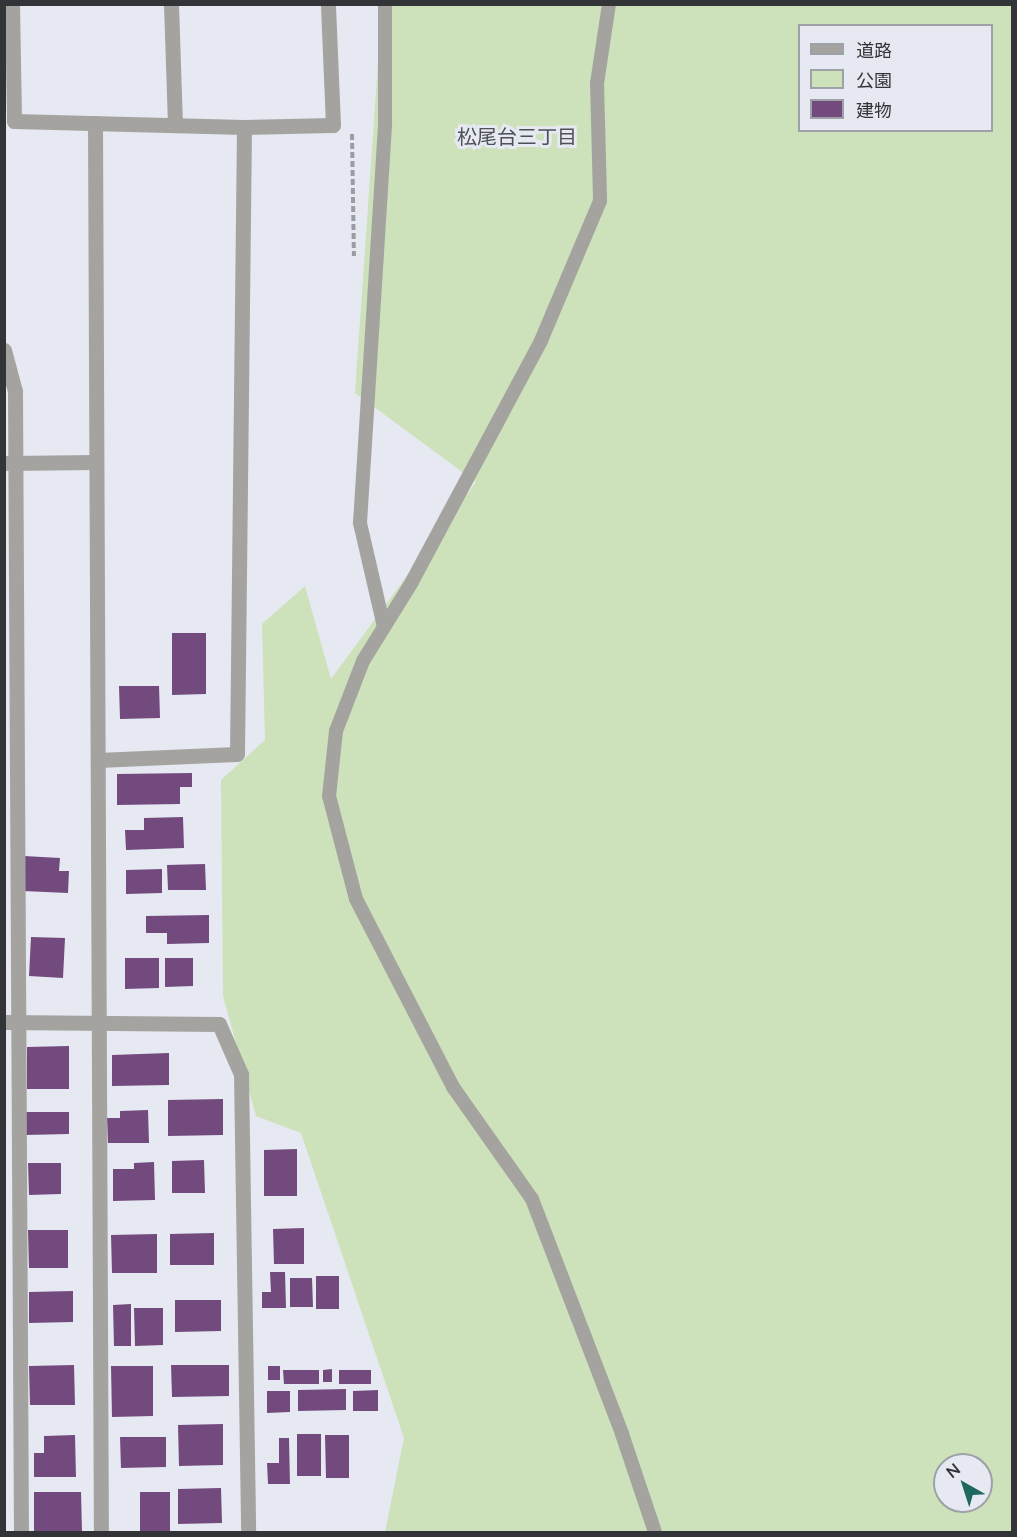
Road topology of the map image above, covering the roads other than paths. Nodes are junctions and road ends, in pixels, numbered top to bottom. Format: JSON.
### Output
{"nodes":[{"id":1,"x":12,"y":4,"type":"edge"},
{"id":2,"x":171,"y":4,"type":"edge"},
{"id":3,"x":328,"y":4,"type":"edge"},
{"id":4,"x":385,"y":4,"type":"edge"},
{"id":5,"x":609,"y":4,"type":"edge"},
{"id":6,"x":95,"y":123,"type":"junction"},
{"id":7,"x":175,"y":125,"type":"junction"},
{"id":8,"x":243,"y":127,"type":"junction"},
{"id":9,"x":4,"y":350,"type":"edge"},
{"id":10,"x":96,"y":462,"type":"junction"},
{"id":11,"x":10,"y":463,"type":"edge"},
{"id":12,"x":384,"y":627,"type":"junction"},
{"id":13,"x":98,"y":760,"type":"junction"},
{"id":14,"x":11,"y":1022,"type":"edge"},
{"id":15,"x":99,"y":1023,"type":"junction"},
{"id":16,"x":21,"y":1533,"type":"edge"},
{"id":17,"x":101,"y":1533,"type":"edge"},
{"id":18,"x":248,"y":1533,"type":"edge"},
{"id":19,"x":656,"y":1533,"type":"edge"}],
"edges":[{"from":1,"to":6,"type":"street"},
{"from":2,"to":7,"type":"street"},
{"from":3,"to":8,"type":"street"},
{"from":4,"to":12,"type":"lane"},
{"from":5,"to":12,"type":"lane"},
{"from":6,"to":7,"type":"street"},
{"from":6,"to":10,"type":"street"},
{"from":7,"to":8,"type":"street"},
{"from":8,"to":13,"type":"street"},
{"from":9,"to":11,"type":"street"},
{"from":10,"to":11,"type":"street"},
{"from":10,"to":13,"type":"street"},
{"from":11,"to":14,"type":"street"},
{"from":12,"to":19,"type":"lane"},
{"from":13,"to":15,"type":"street"},
{"from":14,"to":15,"type":"street"},
{"from":14,"to":16,"type":"street"},
{"from":15,"to":17,"type":"street"},
{"from":15,"to":18,"type":"street"}]}
